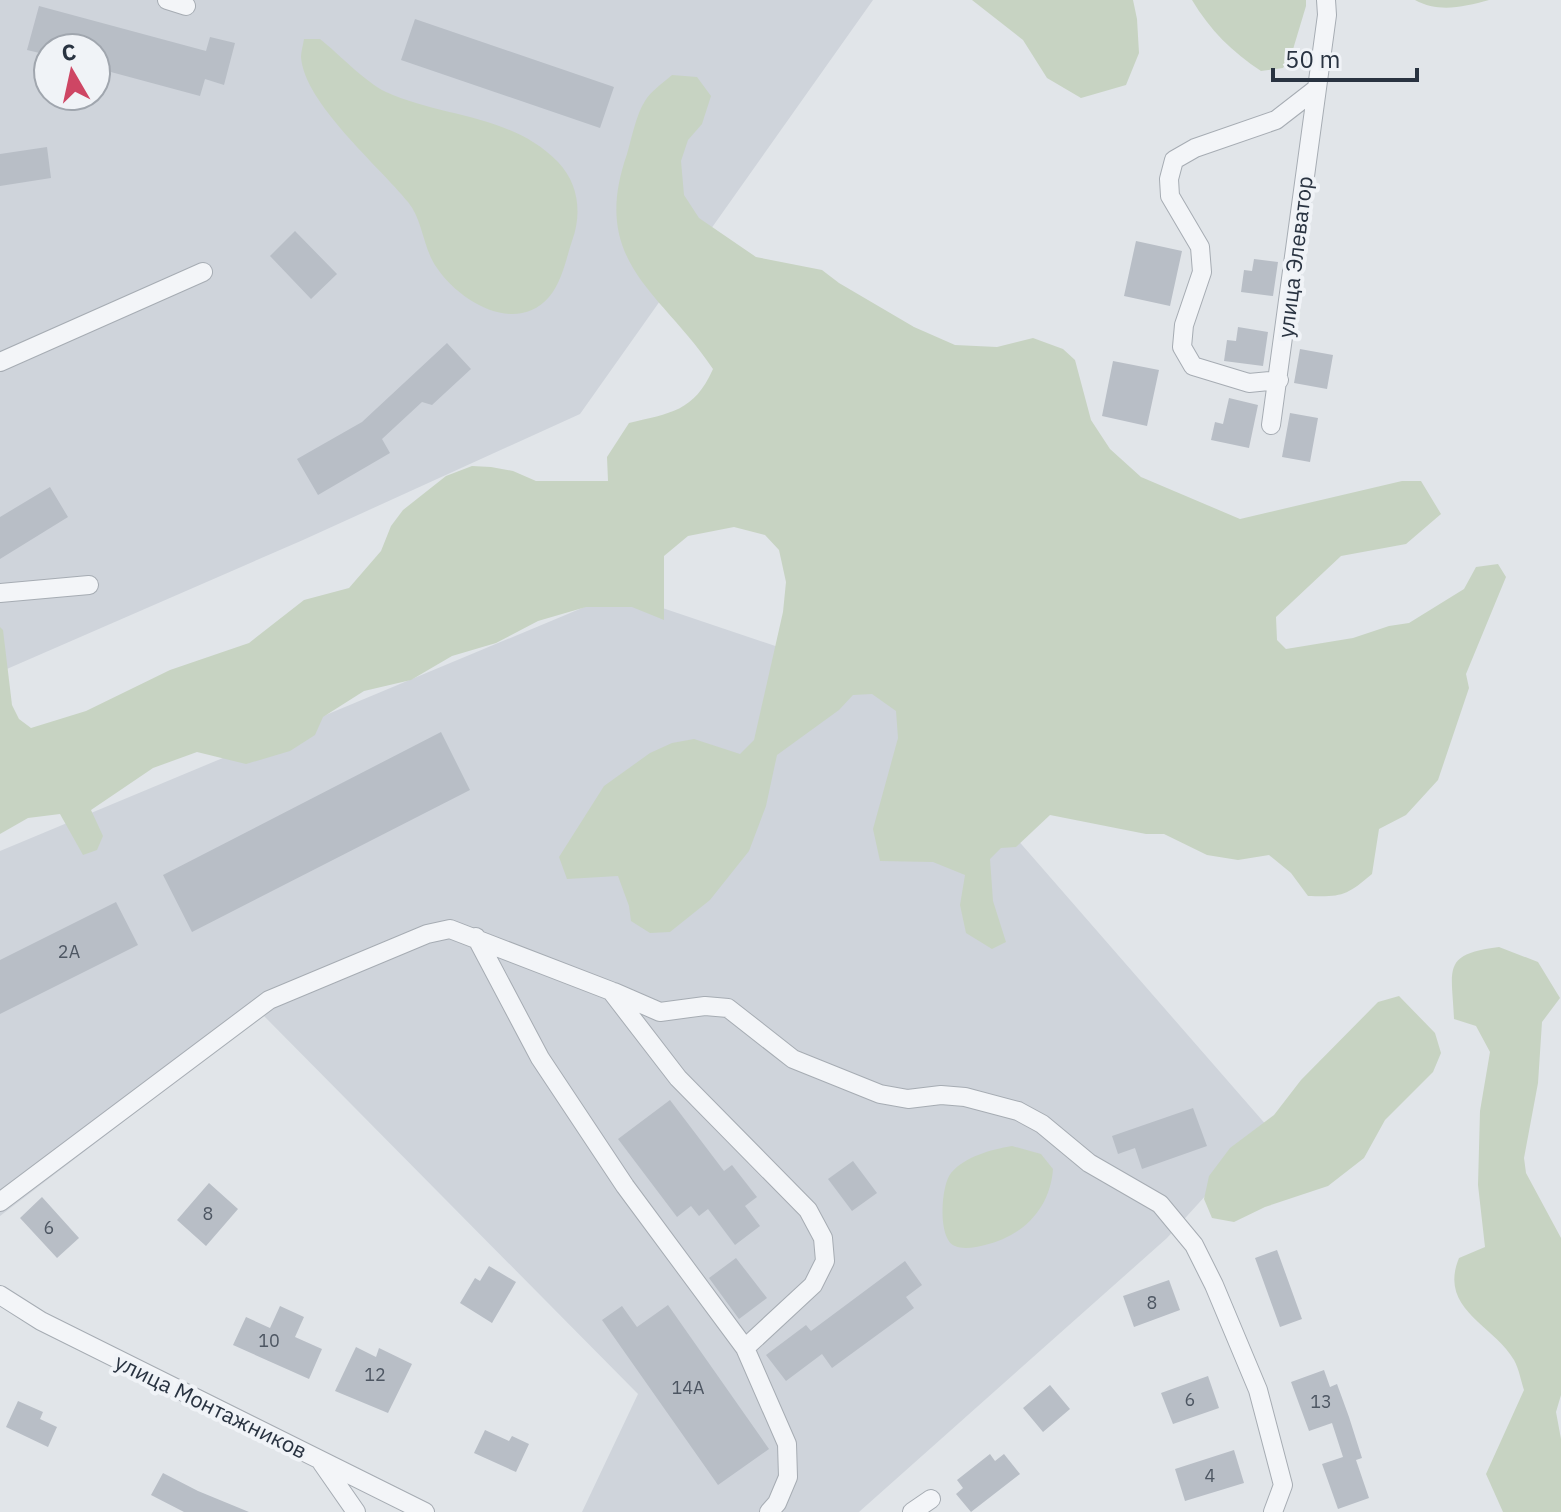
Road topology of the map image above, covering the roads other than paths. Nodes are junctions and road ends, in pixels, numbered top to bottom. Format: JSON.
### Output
{"nodes":[{"id":1,"x":167,"y":0,"type":"edge"},
{"id":2,"x":1326,"y":0,"type":"edge"},
{"id":3,"x":186,"y":6,"type":"dead end"},
{"id":4,"x":1316,"y":89,"type":"junction"},
{"id":5,"x":203,"y":272,"type":"dead end"},
{"id":6,"x":0,"y":362,"type":"edge"},
{"id":7,"x":1279,"y":380,"type":"junction"},
{"id":8,"x":1271,"y":425,"type":"dead end"},
{"id":9,"x":89,"y":585,"type":"dead end"},
{"id":10,"x":0,"y":593,"type":"edge"},
{"id":11,"x":476,"y":937,"type":"junction"},
{"id":12,"x":611,"y":991,"type":"junction"},
{"id":13,"x":0,"y":1202,"type":"edge"},
{"id":14,"x":0,"y":1295,"type":"edge"},
{"id":15,"x":745,"y":1348,"type":"junction"},
{"id":16,"x":320,"y":1461,"type":"junction"},
{"id":17,"x":931,"y":1499,"type":"dead end"},
{"id":18,"x":356,"y":1512,"type":"edge"},
{"id":19,"x":425,"y":1512,"type":"edge"},
{"id":20,"x":769,"y":1512,"type":"edge"},
{"id":21,"x":912,"y":1512,"type":"edge"},
{"id":22,"x":1273,"y":1512,"type":"edge"}],
"edges":[{"from":1,"to":3,"type":"street"},
{"from":2,"to":4,"type":"street","name":"улица Элеватор"},
{"from":4,"to":7,"type":"street","name":"улица Элеватор"},
{"from":4,"to":7,"type":"street"},
{"from":5,"to":6,"type":"street"},
{"from":7,"to":8,"type":"street","name":"улица Элеватор"},
{"from":9,"to":10,"type":"street"},
{"from":11,"to":12,"type":"street"},
{"from":11,"to":13,"type":"street"},
{"from":11,"to":15,"type":"street"},
{"from":12,"to":15,"type":"street"},
{"from":12,"to":22,"type":"street"},
{"from":14,"to":16,"type":"street","name":"улица Монтажников"},
{"from":15,"to":20,"type":"street"},
{"from":16,"to":18,"type":"street"},
{"from":16,"to":19,"type":"street","name":"улица Монтажников"},
{"from":17,"to":21,"type":"street"}]}
